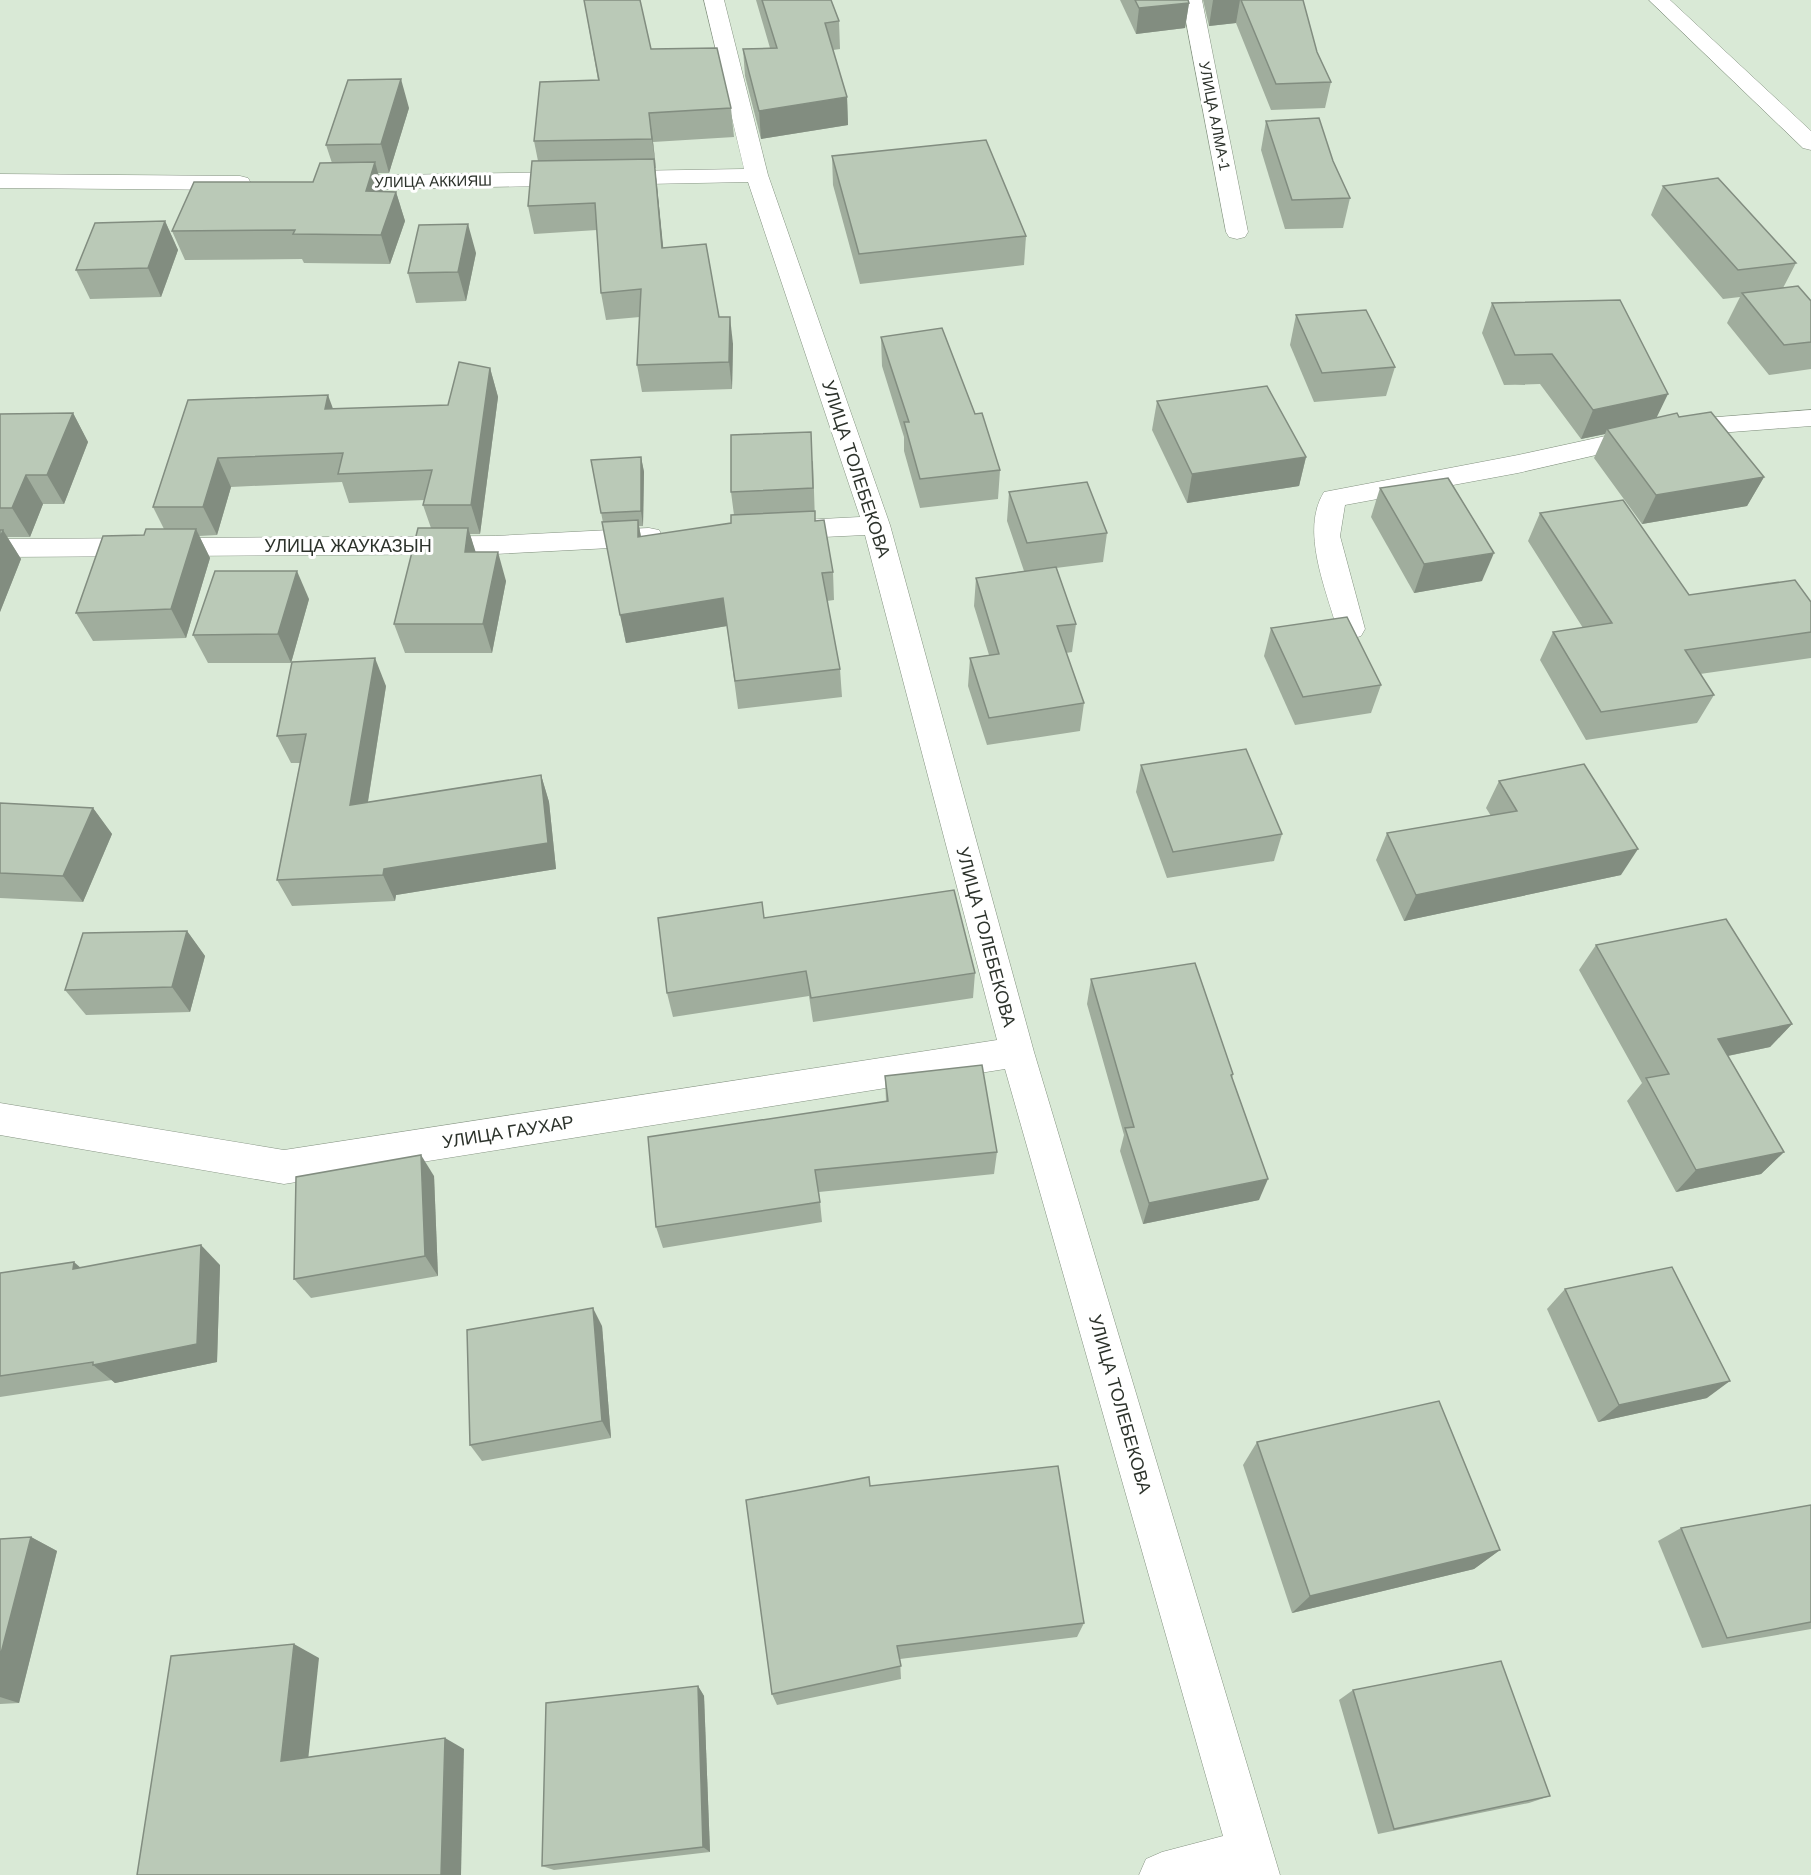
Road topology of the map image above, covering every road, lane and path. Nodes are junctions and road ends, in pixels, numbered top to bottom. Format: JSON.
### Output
{"nodes":[{"id":1,"x":714,"y":0,"type":"edge"},
{"id":2,"x":1192,"y":0,"type":"edge"},
{"id":3,"x":1659,"y":0,"type":"edge"},
{"id":4,"x":1811,"y":142,"type":"edge"},
{"id":5,"x":757,"y":175,"type":"junction"},
{"id":6,"x":0,"y":181,"type":"edge"},
{"id":7,"x":259,"y":183,"type":"edge"},
{"id":8,"x":318,"y":183,"type":"edge"},
{"id":9,"x":1237,"y":231,"type":"dead end"},
{"id":10,"x":1811,"y":418,"type":"edge"},
{"id":11,"x":876,"y":525,"type":"junction"},
{"id":12,"x":757,"y":531,"type":"edge"},
{"id":13,"x":674,"y":535,"type":"edge"},
{"id":14,"x":0,"y":548,"type":"edge"},
{"id":15,"x":1351,"y":629,"type":"edge"},
{"id":16,"x":1017,"y":1052,"type":"junction"},
{"id":17,"x":0,"y":1119,"type":"edge"},
{"id":18,"x":1253,"y":1864,"type":"edge"},
{"id":19,"x":1162,"y":1875,"type":"edge"}],
"edges":[{"from":1,"to":5,"type":"street","name":"УЛИЦА ТОЛЕБЕКОВА"},
{"from":2,"to":9,"type":"street","name":"УЛИЦА АЛМА-1"},
{"from":3,"to":4,"type":"street"},
{"from":5,"to":8,"type":"street","name":"УЛИЦА АККИЯШ"},
{"from":5,"to":11,"type":"street","name":"УЛИЦА ТОЛЕБЕКОВА"},
{"from":6,"to":7,"type":"street"},
{"from":10,"to":15,"type":"street"},
{"from":11,"to":12,"type":"street"},
{"from":11,"to":16,"type":"street","name":"УЛИЦА ТОЛЕБЕКОВА"},
{"from":13,"to":14,"type":"street","name":"УЛИЦА ЖАУКАЗЫН"},
{"from":16,"to":17,"type":"street","name":"УЛИЦА ГАУХАР"},
{"from":16,"to":18,"type":"street","name":"УЛИЦА ТОЛЕБЕКОВА"},
{"from":18,"to":19,"type":"street"}]}
